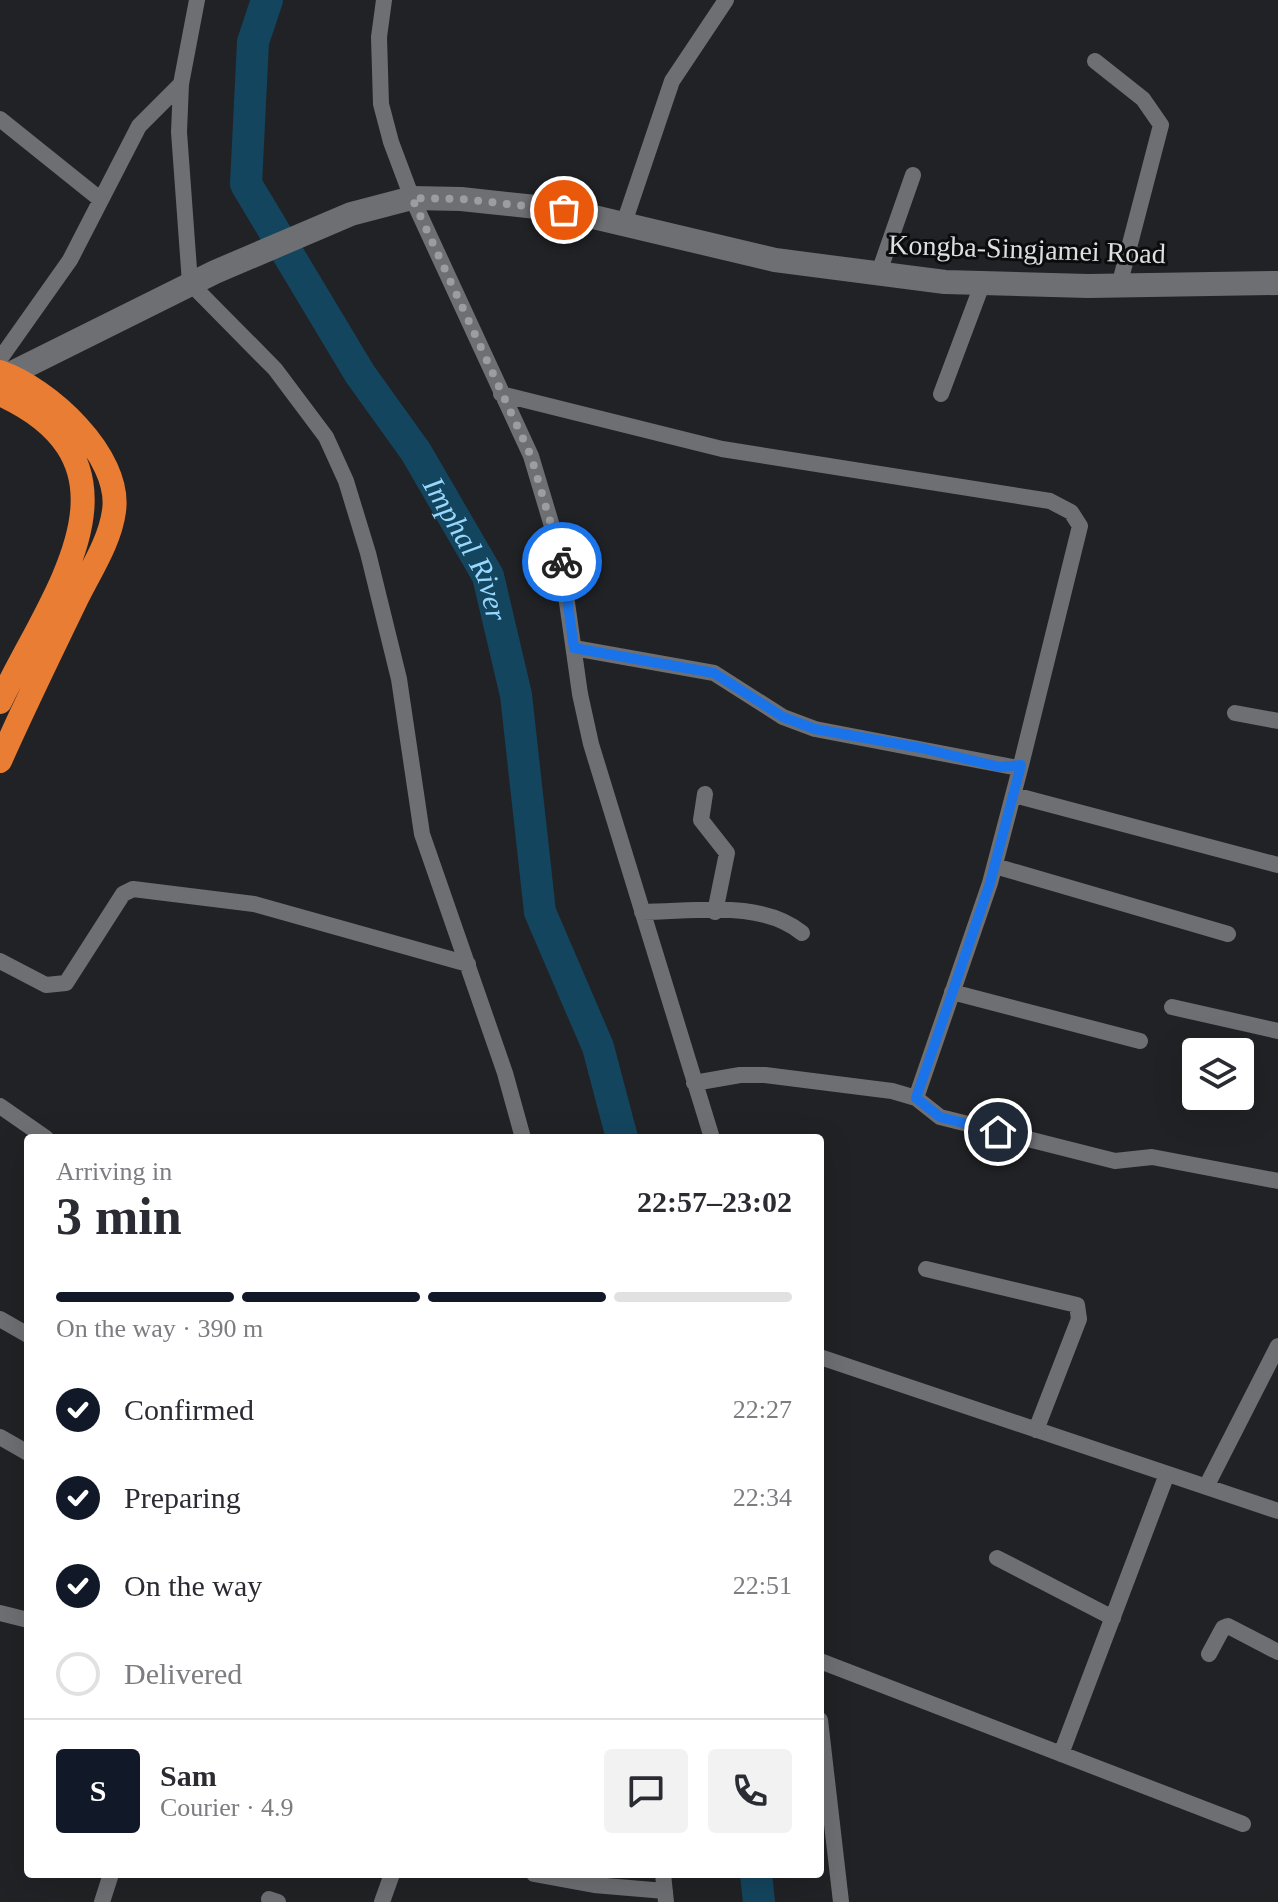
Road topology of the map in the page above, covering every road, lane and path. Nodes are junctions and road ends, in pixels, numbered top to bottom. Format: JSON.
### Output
{"nodes":[{"id":1,"x":197,"y":0,"type":"edge"},
{"id":2,"x":384,"y":0,"type":"edge"},
{"id":3,"x":726,"y":0,"type":"edge"},
{"id":4,"x":1095,"y":61,"type":"dead end"},
{"id":5,"x":181,"y":84,"type":"junction"},
{"id":6,"x":0,"y":119,"type":"edge"},
{"id":7,"x":913,"y":175,"type":"dead end"},
{"id":8,"x":412,"y":198,"type":"junction"},
{"id":9,"x":101,"y":200,"type":"junction"},
{"id":10,"x":624,"y":223,"type":"junction"},
{"id":11,"x":878,"y":275,"type":"junction"},
{"id":12,"x":983,"y":282,"type":"junction"},
{"id":13,"x":190,"y":283,"type":"junction"},
{"id":14,"x":1278,"y":283,"type":"edge"},
{"id":15,"x":1119,"y":286,"type":"junction"},
{"id":16,"x":2,"y":376,"type":"edge"},
{"id":17,"x":501,"y":394,"type":"junction"},
{"id":18,"x":941,"y":394,"type":"dead end"},
{"id":19,"x":574,"y":648,"type":"junction"},
{"id":20,"x":30,"y":696,"type":"junction"},
{"id":21,"x":1,"y":698,"type":"edge"},
{"id":22,"x":1235,"y":713,"type":"dead end"},
{"id":23,"x":1278,"y":721,"type":"edge"},
{"id":24,"x":0,"y":761,"type":"edge"},
{"id":25,"x":1021,"y":765,"type":"junction"},
{"id":26,"x":705,"y":794,"type":"dead end"},
{"id":27,"x":1014,"y":795,"type":"junction"},
{"id":28,"x":1278,"y":865,"type":"edge"},
{"id":29,"x":995,"y":866,"type":"junction"},
{"id":30,"x":642,"y":912,"type":"junction"},
{"id":31,"x":715,"y":912,"type":"junction"},
{"id":32,"x":802,"y":933,"type":"dead end"},
{"id":33,"x":1228,"y":934,"type":"dead end"},
{"id":34,"x":0,"y":961,"type":"edge"},
{"id":35,"x":468,"y":964,"type":"junction"},
{"id":36,"x":952,"y":992,"type":"junction"},
{"id":37,"x":1172,"y":1007,"type":"dead end"},
{"id":38,"x":1278,"y":1031,"type":"edge"},
{"id":39,"x":1140,"y":1041,"type":"dead end"},
{"id":40,"x":694,"y":1083,"type":"junction"},
{"id":41,"x":916,"y":1098,"type":"junction"},
{"id":42,"x":0,"y":1106,"type":"edge"},
{"id":43,"x":40,"y":1134,"type":"edge"},
{"id":44,"x":522,"y":1134,"type":"edge"},
{"id":45,"x":711,"y":1134,"type":"edge"},
{"id":46,"x":1278,"y":1181,"type":"edge"},
{"id":47,"x":926,"y":1269,"type":"dead end"},
{"id":48,"x":0,"y":1319,"type":"edge"},
{"id":49,"x":24,"y":1333,"type":"edge"},
{"id":50,"x":1278,"y":1346,"type":"edge"},
{"id":51,"x":824,"y":1358,"type":"edge"},
{"id":52,"x":1036,"y":1430,"type":"junction"},
{"id":53,"x":0,"y":1437,"type":"edge"},
{"id":54,"x":24,"y":1451,"type":"edge"},
{"id":55,"x":1167,"y":1474,"type":"junction"},
{"id":56,"x":1206,"y":1487,"type":"junction"},
{"id":57,"x":1278,"y":1511,"type":"edge"},
{"id":58,"x":997,"y":1558,"type":"dead end"},
{"id":59,"x":1,"y":1617,"type":"edge"},
{"id":60,"x":1113,"y":1618,"type":"junction"},
{"id":61,"x":24,"y":1620,"type":"edge"},
{"id":62,"x":1278,"y":1652,"type":"edge"},
{"id":63,"x":1209,"y":1654,"type":"dead end"},
{"id":64,"x":824,"y":1663,"type":"edge"},
{"id":65,"x":1061,"y":1754,"type":"junction"},
{"id":66,"x":824,"y":1755,"type":"edge"},
{"id":67,"x":1243,"y":1824,"type":"dead end"},
{"id":68,"x":110,"y":1878,"type":"edge"},
{"id":69,"x":391,"y":1878,"type":"edge"},
{"id":70,"x":556,"y":1878,"type":"edge"},
{"id":71,"x":664,"y":1889,"type":"edge"},
{"id":72,"x":102,"y":1902,"type":"edge"},
{"id":73,"x":382,"y":1902,"type":"edge"},
{"id":74,"x":841,"y":1902,"type":"edge"}],
"edges":[{"from":1,"to":5,"type":"street"},
{"from":2,"to":8,"type":"street"},
{"from":3,"to":10,"type":"street"},
{"from":4,"to":15,"type":"street"},
{"from":5,"to":9,"type":"street"},
{"from":5,"to":13,"type":"street"},
{"from":6,"to":9,"type":"street"},
{"from":7,"to":11,"type":"street"},
{"from":8,"to":10,"type":"street","name":"Kongba-Singjamei Road"},
{"from":8,"to":13,"type":"street","name":"Kongba-Singjamei Road"},
{"from":8,"to":17,"type":"street"},
{"from":9,"to":16,"type":"street"},
{"from":10,"to":11,"type":"street","name":"Kongba-Singjamei Road"},
{"from":11,"to":12,"type":"street","name":"Kongba-Singjamei Road"},
{"from":12,"to":15,"type":"street","name":"Kongba-Singjamei Road"},
{"from":12,"to":18,"type":"street"},
{"from":13,"to":16,"type":"street","name":"Kongba-Singjamei Road"},
{"from":13,"to":35,"type":"street"},
{"from":14,"to":15,"type":"street","name":"Kongba-Singjamei Road"},
{"from":16,"to":20,"type":"highway"},
{"from":16,"to":21,"type":"highway"},
{"from":17,"to":19,"type":"street"},
{"from":17,"to":25,"type":"street"},
{"from":19,"to":25,"type":"street"},
{"from":19,"to":30,"type":"street"},
{"from":20,"to":21,"type":"street"},
{"from":20,"to":24,"type":"highway"},
{"from":22,"to":23,"type":"street"},
{"from":25,"to":27,"type":"street"},
{"from":26,"to":31,"type":"street"},
{"from":27,"to":28,"type":"street"},
{"from":27,"to":29,"type":"street"},
{"from":29,"to":33,"type":"street"},
{"from":29,"to":36,"type":"street"},
{"from":30,"to":31,"type":"street"},
{"from":30,"to":40,"type":"street"},
{"from":31,"to":32,"type":"street"},
{"from":34,"to":35,"type":"street"},
{"from":35,"to":44,"type":"street"},
{"from":36,"to":39,"type":"street"},
{"from":36,"to":41,"type":"street"},
{"from":37,"to":38,"type":"street"},
{"from":40,"to":41,"type":"street"},
{"from":40,"to":45,"type":"street"},
{"from":41,"to":46,"type":"street"},
{"from":42,"to":43,"type":"street"},
{"from":47,"to":52,"type":"street"},
{"from":48,"to":49,"type":"street"},
{"from":50,"to":56,"type":"street"},
{"from":51,"to":52,"type":"street"},
{"from":52,"to":55,"type":"street"},
{"from":53,"to":54,"type":"street"},
{"from":55,"to":56,"type":"street"},
{"from":55,"to":60,"type":"street"},
{"from":56,"to":57,"type":"street"},
{"from":58,"to":60,"type":"street"},
{"from":59,"to":61,"type":"street"},
{"from":60,"to":65,"type":"street"},
{"from":62,"to":63,"type":"street"},
{"from":64,"to":65,"type":"street"},
{"from":65,"to":67,"type":"street"},
{"from":66,"to":74,"type":"street"},
{"from":68,"to":72,"type":"street"},
{"from":69,"to":73,"type":"street"},
{"from":70,"to":71,"type":"street"}]}
